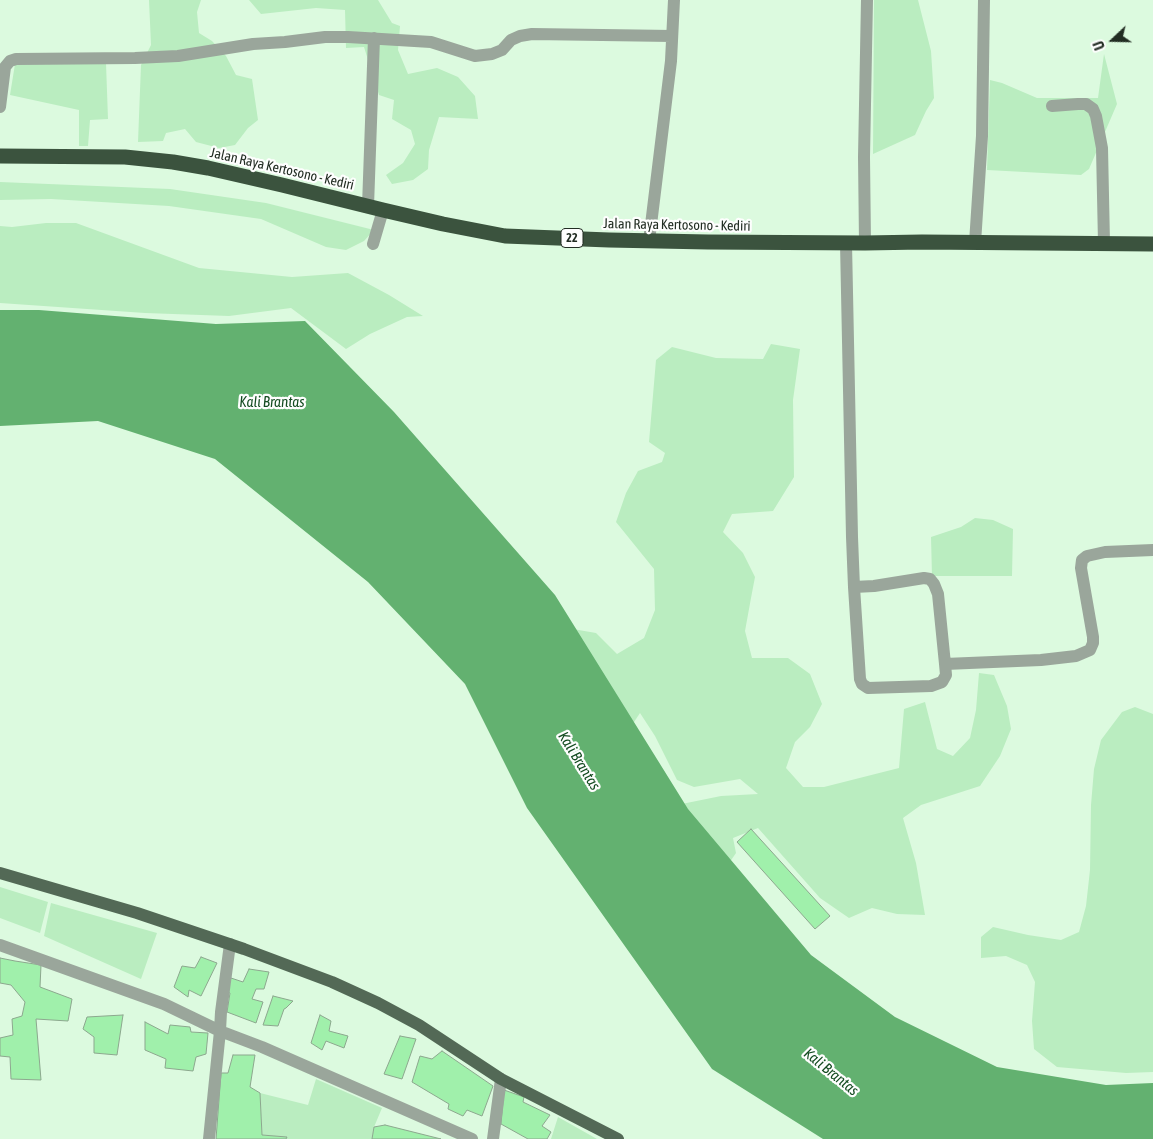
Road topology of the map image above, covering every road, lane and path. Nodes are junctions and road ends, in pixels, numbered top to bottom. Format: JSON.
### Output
{"nodes":[{"id":1,"x":674,"y":0,"type":"edge"},
{"id":2,"x":867,"y":0,"type":"edge"},
{"id":3,"x":984,"y":0,"type":"edge"},
{"id":4,"x":672,"y":36,"type":"junction"},
{"id":5,"x":374,"y":38,"type":"junction"},
{"id":6,"x":1052,"y":106,"type":"dead end"},
{"id":7,"x":0,"y":107,"type":"edge"},
{"id":8,"x":0,"y":156,"type":"edge"},
{"id":9,"x":375,"y":208,"type":"junction"},
{"id":10,"x":649,"y":241,"type":"junction"},
{"id":11,"x":846,"y":243,"type":"junction"},
{"id":12,"x":865,"y":243,"type":"junction"},
{"id":13,"x":975,"y":243,"type":"junction"},
{"id":14,"x":1104,"y":243,"type":"junction"},
{"id":15,"x":373,"y":244,"type":"dead end"},
{"id":16,"x":1153,"y":244,"type":"edge"},
{"id":17,"x":1153,"y":550,"type":"edge"},
{"id":18,"x":854,"y":587,"type":"junction"},
{"id":19,"x":945,"y":664,"type":"junction"},
{"id":20,"x":0,"y":874,"type":"edge"},
{"id":21,"x":230,"y":944,"type":"junction"},
{"id":22,"x":0,"y":945,"type":"edge"},
{"id":23,"x":220,"y":1023,"type":"junction"},
{"id":24,"x":501,"y":1079,"type":"junction"},
{"id":25,"x":209,"y":1139,"type":"edge"},
{"id":26,"x":472,"y":1139,"type":"edge"},
{"id":27,"x":493,"y":1139,"type":"edge"},
{"id":28,"x":618,"y":1139,"type":"edge"}],
"edges":[{"from":1,"to":4,"type":"street"},
{"from":2,"to":12,"type":"street"},
{"from":3,"to":13,"type":"street"},
{"from":4,"to":5,"type":"street"},
{"from":4,"to":10,"type":"street"},
{"from":5,"to":7,"type":"street"},
{"from":5,"to":9,"type":"street"},
{"from":6,"to":14,"type":"street"},
{"from":8,"to":9,"type":"highway","name":"Jalan Raya Kertosono - Kediri","number":"22"},
{"from":9,"to":10,"type":"highway","name":"Jalan Raya Kertosono - Kediri","number":"22"},
{"from":9,"to":15,"type":"street"},
{"from":10,"to":11,"type":"highway","name":"Jalan Raya Kertosono - Kediri","number":"22"},
{"from":11,"to":12,"type":"highway","name":"Jalan Raya Kertosono - Kediri","number":"22"},
{"from":11,"to":18,"type":"street"},
{"from":12,"to":13,"type":"highway","name":"Jalan Raya Kertosono - Kediri","number":"22"},
{"from":13,"to":14,"type":"highway","name":"Jalan Raya Kertosono - Kediri","number":"22"},
{"from":14,"to":16,"type":"highway","name":"Jalan Raya Kertosono - Kediri","number":"22"},
{"from":17,"to":19,"type":"street"},
{"from":18,"to":19,"type":"street"},
{"from":18,"to":19,"type":"street"},
{"from":20,"to":21,"type":"main road"},
{"from":21,"to":23,"type":"street"},
{"from":21,"to":24,"type":"main road"},
{"from":22,"to":23,"type":"street"},
{"from":23,"to":25,"type":"street"},
{"from":23,"to":26,"type":"street"},
{"from":24,"to":27,"type":"street"},
{"from":24,"to":28,"type":"main road"}]}
